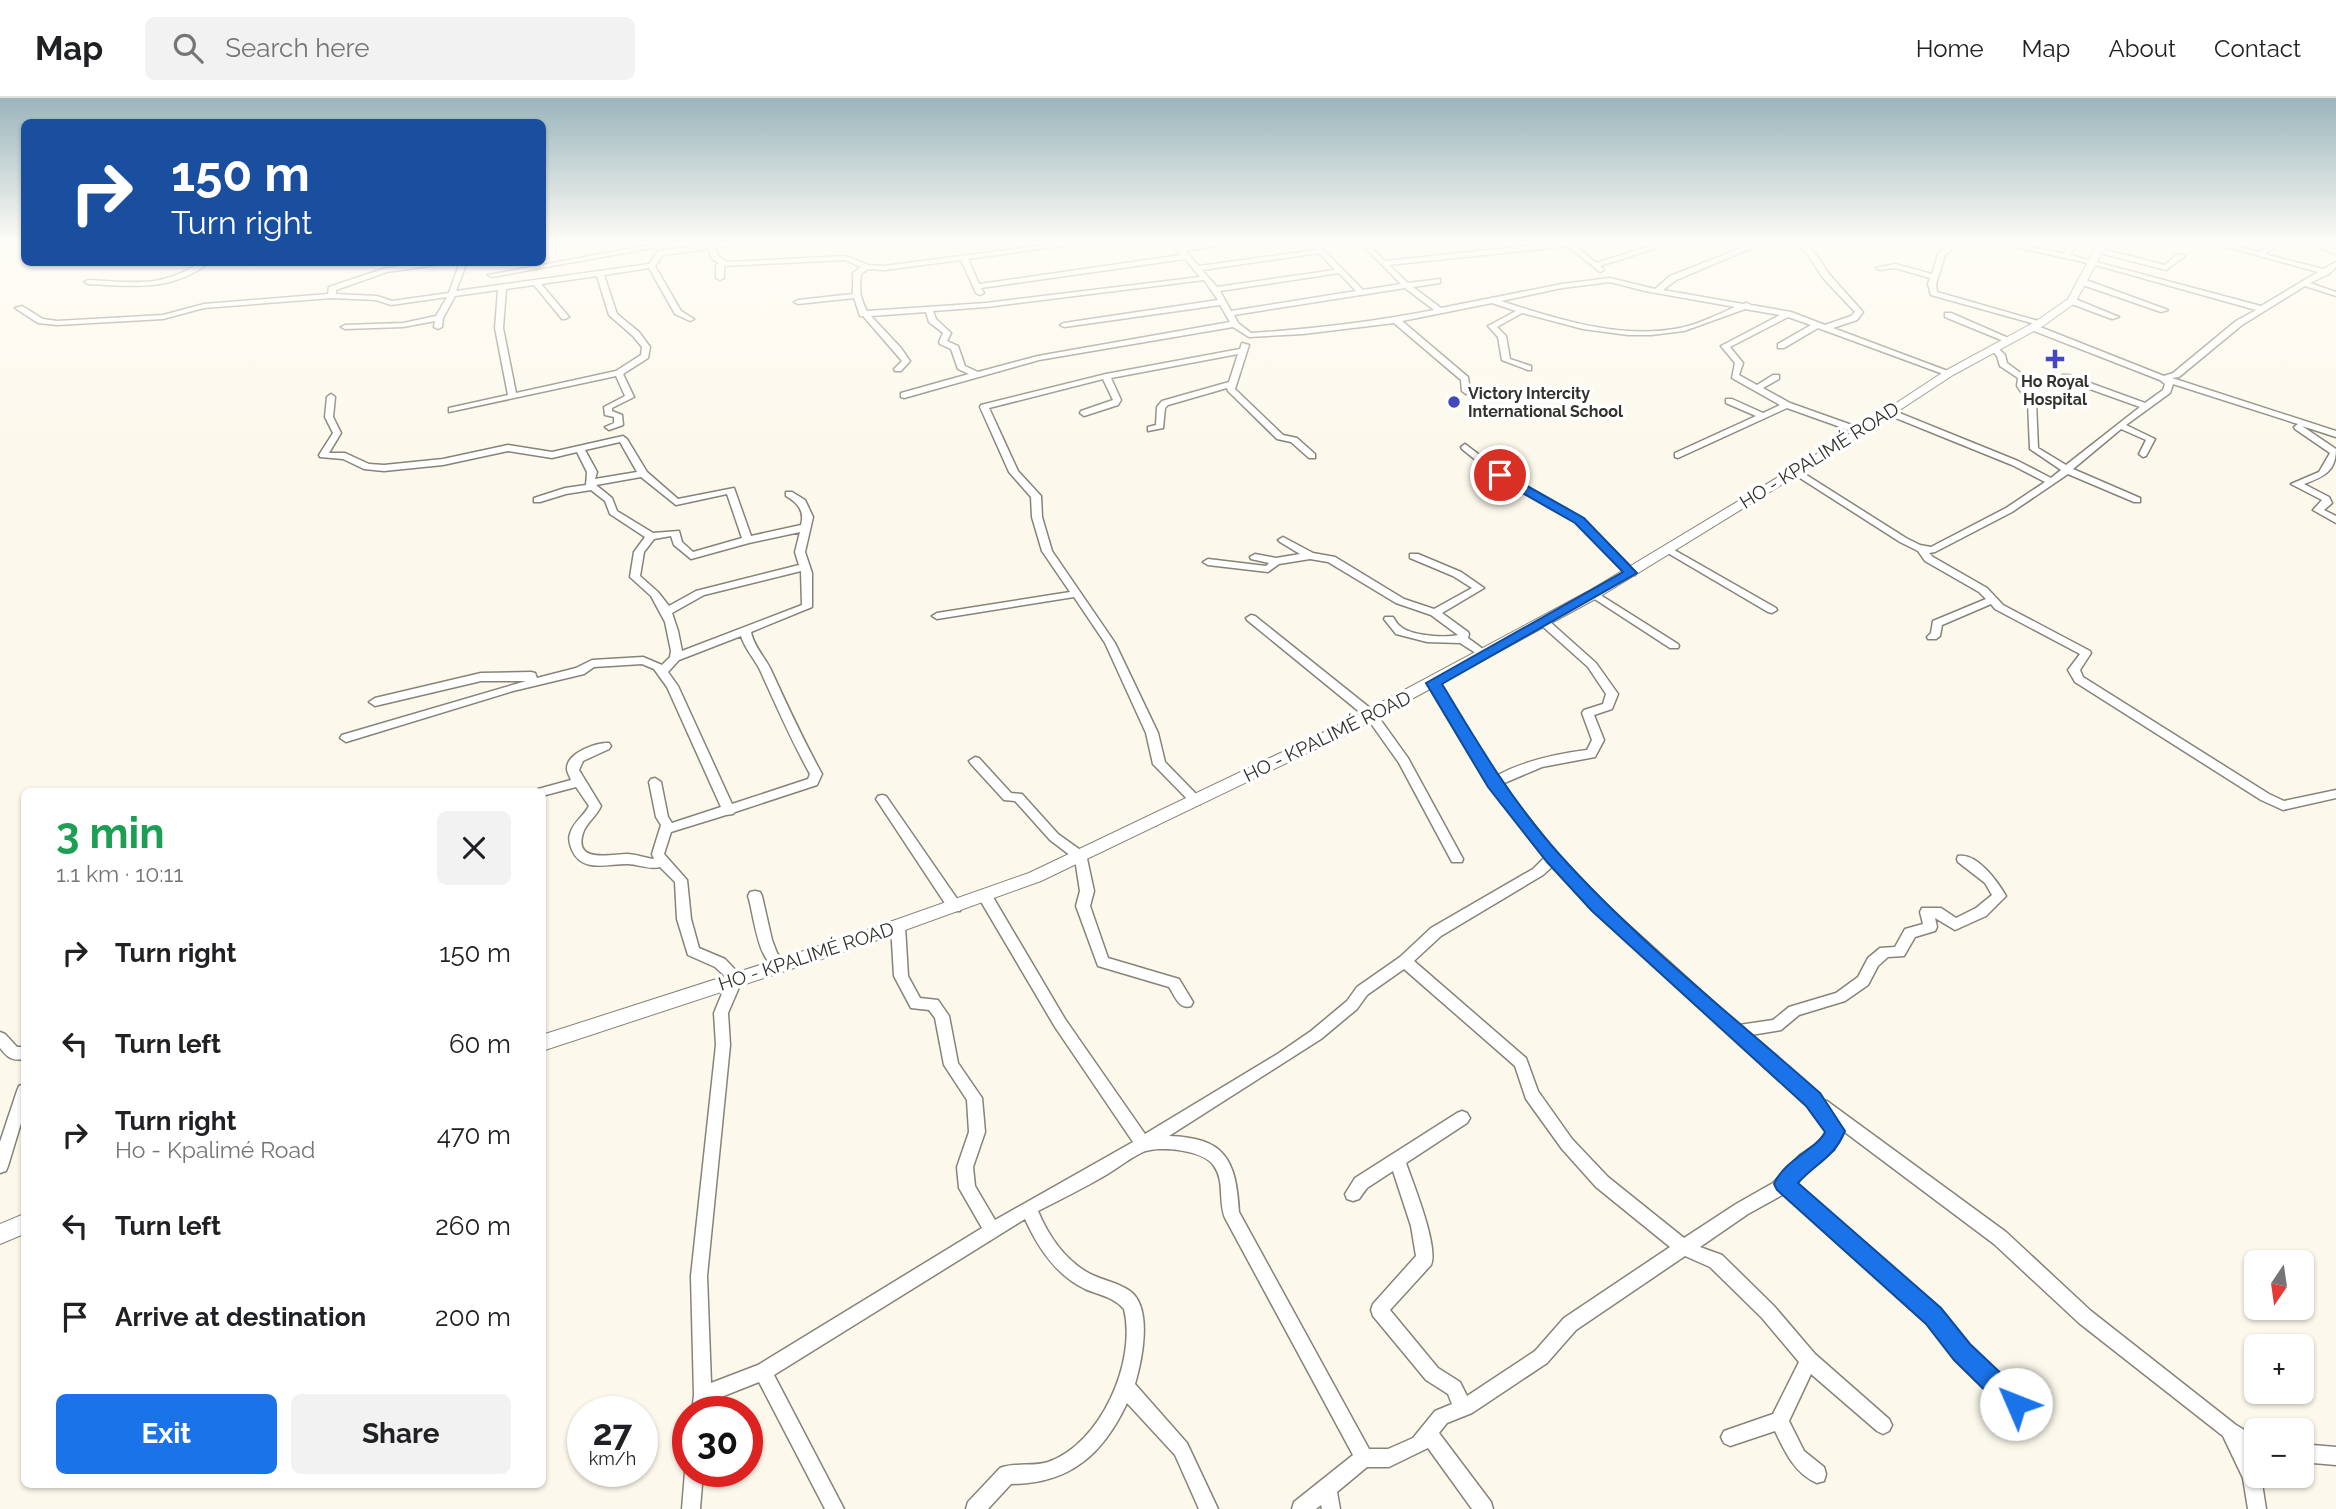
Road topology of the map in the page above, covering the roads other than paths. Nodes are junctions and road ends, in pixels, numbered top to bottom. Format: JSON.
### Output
{"nodes":[{"id":1,"x":20,"y":309,"type":"edge"},
{"id":2,"x":193,"y":309,"type":"edge"},
{"id":3,"x":445,"y":309,"type":"edge"},
{"id":4,"x":500,"y":309,"type":"edge"},
{"id":5,"x":558,"y":309,"type":"edge"},
{"id":6,"x":611,"y":309,"type":"edge"},
{"id":7,"x":676,"y":309,"type":"edge"},
{"id":8,"x":861,"y":309,"type":"edge"},
{"id":9,"x":942,"y":309,"type":"edge"},
{"id":10,"x":1176,"y":309,"type":"edge"},
{"id":11,"x":1227,"y":309,"type":"edge"},
{"id":12,"x":1257,"y":309,"type":"edge"},
{"id":13,"x":1437,"y":309,"type":"edge"},
{"id":14,"x":1456,"y":309,"type":"edge"},
{"id":15,"x":1512,"y":309,"type":"edge"},
{"id":16,"x":1734,"y":309,"type":"edge"},
{"id":17,"x":1767,"y":309,"type":"edge"},
{"id":18,"x":1856,"y":309,"type":"edge"},
{"id":19,"x":1981,"y":309,"type":"edge"},
{"id":20,"x":2061,"y":309,"type":"edge"},
{"id":21,"x":2093,"y":309,"type":"edge"},
{"id":22,"x":2161,"y":309,"type":"edge"},
{"id":23,"x":2262,"y":309,"type":"edge"},
{"id":24,"x":929,"y":310,"type":"junction"},
{"id":25,"x":2164,"y":310,"type":"dead end"},
{"id":26,"x":1441,"y":312,"type":"junction"},
{"id":27,"x":1519,"y":312,"type":"junction"},
{"id":28,"x":1230,"y":313,"type":"junction"},
{"id":29,"x":863,"y":314,"type":"junction"},
{"id":30,"x":1788,"y":314,"type":"junction"},
{"id":31,"x":1948,"y":315,"type":"dead end"},
{"id":32,"x":565,"y":317,"type":"dead end"},
{"id":33,"x":2115,"y":317,"type":"dead end"},
{"id":34,"x":690,"y":319,"type":"dead end"},
{"id":35,"x":1396,"y":320,"type":"junction"},
{"id":36,"x":1235,"y":324,"type":"junction"},
{"id":37,"x":1064,"y":325,"type":"dead end"},
{"id":38,"x":1823,"y":325,"type":"junction"},
{"id":39,"x":2036,"y":326,"type":"junction"},
{"id":40,"x":345,"y":327,"type":"dead end"},
{"id":41,"x":1250,"y":335,"type":"junction"},
{"id":42,"x":2008,"y":340,"type":"junction"},
{"id":43,"x":1781,"y":346,"type":"dead end"},
{"id":44,"x":1994,"y":349,"type":"junction"},
{"id":45,"x":1242,"y":351,"type":"junction"},
{"id":46,"x":1528,"y":368,"type":"dead end"},
{"id":47,"x":898,"y":369,"type":"dead end"},
{"id":48,"x":619,"y":373,"type":"junction"},
{"id":49,"x":1949,"y":373,"type":"junction"},
{"id":50,"x":977,"y":375,"type":"junction"},
{"id":51,"x":1106,"y":376,"type":"junction"},
{"id":52,"x":1776,"y":377,"type":"dead end"},
{"id":53,"x":2065,"y":377,"type":"dead end"},
{"id":54,"x":2163,"y":377,"type":"junction"},
{"id":55,"x":1231,"y":384,"type":"junction"},
{"id":56,"x":1756,"y":389,"type":"junction"},
{"id":57,"x":1466,"y":391,"type":"dead end"},
{"id":58,"x":512,"y":395,"type":"junction"},
{"id":59,"x":904,"y":395,"type":"dead end"},
{"id":60,"x":331,"y":397,"type":"dead end"},
{"id":61,"x":1729,"y":401,"type":"dead end"},
{"id":62,"x":1787,"y":405,"type":"junction"},
{"id":63,"x":2146,"y":407,"type":"junction"},
{"id":64,"x":452,"y":410,"type":"dead end"},
{"id":65,"x":1084,"y":412,"type":"dead end"},
{"id":66,"x":1889,"y":412,"type":"junction"},
{"id":67,"x":1763,"y":416,"type":"junction"},
{"id":68,"x":2286,"y":420,"type":"junction"},
{"id":69,"x":2120,"y":425,"type":"junction"},
{"id":70,"x":608,"y":427,"type":"dead end"},
{"id":71,"x":1151,"y":429,"type":"dead end"},
{"id":72,"x":1860,"y":431,"type":"junction"},
{"id":73,"x":2336,"y":434,"type":"edge"},
{"id":74,"x":1465,"y":447,"type":"dead end"},
{"id":75,"x":580,"y":449,"type":"junction"},
{"id":76,"x":2143,"y":454,"type":"dead end"},
{"id":77,"x":1678,"y":455,"type":"dead end"},
{"id":78,"x":1312,"y":456,"type":"dead end"},
{"id":79,"x":2067,"y":470,"type":"junction"},
{"id":80,"x":1794,"y":471,"type":"junction"},
{"id":81,"x":643,"y":474,"type":"junction"},
{"id":82,"x":2052,"y":482,"type":"junction"},
{"id":83,"x":592,"y":485,"type":"junction"},
{"id":84,"x":789,"y":494,"type":"dead end"},
{"id":85,"x":537,"y":500,"type":"dead end"},
{"id":86,"x":2137,"y":500,"type":"dead end"},
{"id":87,"x":2336,"y":520,"type":"edge"},
{"id":88,"x":803,"y":528,"type":"junction"},
{"id":89,"x":652,"y":536,"type":"junction"},
{"id":90,"x":747,"y":540,"type":"junction"},
{"id":91,"x":1283,"y":540,"type":"dead end"},
{"id":92,"x":1669,"y":550,"type":"junction"},
{"id":93,"x":1922,"y":550,"type":"junction"},
{"id":94,"x":1310,"y":556,"type":"junction"},
{"id":95,"x":1414,"y":556,"type":"dead end"},
{"id":96,"x":1255,"y":557,"type":"dead end"},
{"id":97,"x":1276,"y":561,"type":"junction"},
{"id":98,"x":1208,"y":562,"type":"dead end"},
{"id":99,"x":805,"y":567,"type":"junction"},
{"id":100,"x":1631,"y":573,"type":"junction"},
{"id":101,"x":1076,"y":594,"type":"junction"},
{"id":102,"x":1594,"y":594,"type":"junction"},
{"id":103,"x":1992,"y":600,"type":"junction"},
{"id":104,"x":1772,"y":610,"type":"dead end"},
{"id":105,"x":668,"y":611,"type":"junction"},
{"id":106,"x":1435,"y":613,"type":"junction"},
{"id":107,"x":937,"y":616,"type":"dead end"},
{"id":108,"x":1251,"y":618,"type":"dead end"},
{"id":109,"x":1389,"y":619,"type":"dead end"},
{"id":110,"x":1545,"y":623,"type":"junction"},
{"id":111,"x":747,"y":630,"type":"junction"},
{"id":112,"x":1932,"y":637,"type":"dead end"},
{"id":113,"x":1462,"y":639,"type":"junction"},
{"id":114,"x":1674,"y":646,"type":"dead end"},
{"id":115,"x":1486,"y":655,"type":"junction"},
{"id":116,"x":675,"y":658,"type":"junction"},
{"id":117,"x":662,"y":672,"type":"junction"},
{"id":118,"x":532,"y":683,"type":"junction"},
{"id":119,"x":1434,"y":683,"type":"junction"},
{"id":120,"x":375,"y":702,"type":"dead end"},
{"id":121,"x":1371,"y":715,"type":"junction"},
{"id":122,"x":346,"y":738,"type":"dead end"},
{"id":123,"x":605,"y":746,"type":"dead end"},
{"id":124,"x":975,"y":761,"type":"dead end"},
{"id":125,"x":579,"y":782,"type":"junction"},
{"id":126,"x":655,"y":782,"type":"dead end"},
{"id":127,"x":1494,"y":783,"type":"junction"},
{"id":128,"x":546,"y":791,"type":"edge"},
{"id":129,"x":2336,"y":794,"type":"edge"},
{"id":130,"x":882,"y":799,"type":"dead end"},
{"id":131,"x":1196,"y":801,"type":"junction"},
{"id":132,"x":729,"y":811,"type":"junction"},
{"id":133,"x":664,"y":830,"type":"junction"},
{"id":134,"x":1081,"y":857,"type":"junction"},
{"id":135,"x":1553,"y":858,"type":"junction"},
{"id":136,"x":1457,"y":859,"type":"dead end"},
{"id":137,"x":1963,"y":859,"type":"dead end"},
{"id":138,"x":662,"y":862,"type":"junction"},
{"id":139,"x":755,"y":896,"type":"dead end"},
{"id":140,"x":985,"y":896,"type":"junction"},
{"id":141,"x":955,"y":907,"type":"junction"},
{"id":142,"x":898,"y":926,"type":"junction"},
{"id":143,"x":1405,"y":961,"type":"junction"},
{"id":144,"x":779,"y":964,"type":"junction"},
{"id":145,"x":736,"y":978,"type":"junction"},
{"id":146,"x":1186,"y":1002,"type":"dead end"},
{"id":147,"x":1737,"y":1031,"type":"junction"},
{"id":148,"x":0,"y":1038,"type":"edge"},
{"id":149,"x":546,"y":1041,"type":"edge"},
{"id":150,"x":21,"y":1051,"type":"edge"},
{"id":151,"x":21,"y":1100,"type":"edge"},
{"id":152,"x":1813,"y":1100,"type":"junction"},
{"id":153,"x":1462,"y":1118,"type":"dead end"},
{"id":154,"x":1143,"y":1144,"type":"junction"},
{"id":155,"x":1397,"y":1160,"type":"junction"},
{"id":156,"x":0,"y":1166,"type":"edge"},
{"id":157,"x":1784,"y":1184,"type":"junction"},
{"id":158,"x":1353,"y":1194,"type":"dead end"},
{"id":159,"x":1029,"y":1208,"type":"junction"},
{"id":160,"x":21,"y":1225,"type":"edge"},
{"id":161,"x":992,"y":1231,"type":"junction"},
{"id":162,"x":0,"y":1234,"type":"edge"},
{"id":163,"x":1684,"y":1248,"type":"junction"},
{"id":164,"x":1809,"y":1360,"type":"junction"},
{"id":165,"x":763,"y":1372,"type":"junction"},
{"id":166,"x":1127,"y":1389,"type":"junction"},
{"id":167,"x":702,"y":1396,"type":"edge"},
{"id":168,"x":717,"y":1396,"type":"edge"},
{"id":169,"x":2016,"y":1404,"type":"dead end"},
{"id":170,"x":1463,"y":1408,"type":"junction"},
{"id":171,"x":1779,"y":1421,"type":"junction"},
{"id":172,"x":1883,"y":1425,"type":"dead end"},
{"id":173,"x":2229,"y":1430,"type":"junction"},
{"id":174,"x":1428,"y":1433,"type":"junction"},
{"id":175,"x":1730,"y":1437,"type":"dead end"},
{"id":176,"x":2244,"y":1440,"type":"edge"},
{"id":177,"x":2314,"y":1454,"type":"edge"},
{"id":178,"x":2336,"y":1456,"type":"edge"},
{"id":179,"x":1364,"y":1458,"type":"junction"},
{"id":180,"x":1817,"y":1474,"type":"dead end"},
{"id":181,"x":693,"y":1487,"type":"edge"},
{"id":182,"x":1327,"y":1489,"type":"junction"},
{"id":183,"x":691,"y":1509,"type":"edge"},
{"id":184,"x":835,"y":1509,"type":"edge"},
{"id":185,"x":975,"y":1509,"type":"edge"},
{"id":186,"x":1209,"y":1509,"type":"edge"},
{"id":187,"x":1301,"y":1509,"type":"edge"},
{"id":188,"x":1331,"y":1509,"type":"edge"},
{"id":189,"x":1484,"y":1509,"type":"edge"},
{"id":190,"x":2257,"y":1509,"type":"edge"}],
"edges":[{"from":1,"to":2,"type":"street"},
{"from":3,"to":40,"type":"street"},
{"from":4,"to":58,"type":"street"},
{"from":5,"to":32,"type":"street"},
{"from":6,"to":48,"type":"street"},
{"from":7,"to":34,"type":"street"},
{"from":8,"to":29,"type":"street"},
{"from":9,"to":24,"type":"street"},
{"from":10,"to":37,"type":"street"},
{"from":11,"to":28,"type":"street"},
{"from":12,"to":28,"type":"street"},
{"from":13,"to":26,"type":"street"},
{"from":14,"to":26,"type":"street"},
{"from":15,"to":27,"type":"street"},
{"from":16,"to":27,"type":"street"},
{"from":17,"to":30,"type":"street"},
{"from":18,"to":38,"type":"street"},
{"from":19,"to":39,"type":"street"},
{"from":20,"to":39,"type":"main road","name":"HO - KPALIMÉ ROAD"},
{"from":21,"to":33,"type":"street"},
{"from":22,"to":25,"type":"street"},
{"from":23,"to":54,"type":"street"},
{"from":24,"to":29,"type":"street"},
{"from":24,"to":50,"type":"street"},
{"from":26,"to":35,"type":"street"},
{"from":27,"to":46,"type":"street"},
{"from":28,"to":36,"type":"street"},
{"from":29,"to":47,"type":"street"},
{"from":30,"to":38,"type":"street"},
{"from":30,"to":56,"type":"street"},
{"from":31,"to":42,"type":"street"},
{"from":35,"to":41,"type":"street"},
{"from":35,"to":57,"type":"street"},
{"from":36,"to":41,"type":"street"},
{"from":36,"to":50,"type":"street"},
{"from":38,"to":43,"type":"street"},
{"from":38,"to":49,"type":"street"},
{"from":39,"to":42,"type":"main road","name":"HO - KPALIMÉ ROAD"},
{"from":39,"to":54,"type":"street"},
{"from":41,"to":45,"type":"street"},
{"from":42,"to":44,"type":"main road","name":"HO - KPALIMÉ ROAD"},
{"from":44,"to":49,"type":"main road","name":"HO - KPALIMÉ ROAD"},
{"from":44,"to":79,"type":"street"},
{"from":45,"to":51,"type":"street"},
{"from":45,"to":55,"type":"street"},
{"from":48,"to":58,"type":"street"},
{"from":48,"to":70,"type":"street"},
{"from":49,"to":66,"type":"main road","name":"HO - KPALIMÉ ROAD"},
{"from":50,"to":59,"type":"street"},
{"from":51,"to":65,"type":"street"},
{"from":51,"to":101,"type":"street"},
{"from":52,"to":56,"type":"street"},
{"from":53,"to":63,"type":"street"},
{"from":54,"to":63,"type":"street"},
{"from":54,"to":68,"type":"street"},
{"from":55,"to":71,"type":"street"},
{"from":55,"to":78,"type":"street"},
{"from":56,"to":62,"type":"street"},
{"from":58,"to":64,"type":"street"},
{"from":60,"to":75,"type":"street"},
{"from":61,"to":67,"type":"street"},
{"from":62,"to":67,"type":"street"},
{"from":62,"to":72,"type":"street"},
{"from":63,"to":69,"type":"street"},
{"from":66,"to":72,"type":"main road","name":"HO - KPALIMÉ ROAD"},
{"from":66,"to":82,"type":"street"},
{"from":67,"to":77,"type":"street"},
{"from":68,"to":73,"type":"street"},
{"from":68,"to":87,"type":"street"},
{"from":69,"to":76,"type":"street"},
{"from":69,"to":79,"type":"street"},
{"from":72,"to":80,"type":"main road","name":"HO - KPALIMÉ ROAD"},
{"from":74,"to":100,"type":"street"},
{"from":75,"to":81,"type":"street"},
{"from":75,"to":83,"type":"street"},
{"from":79,"to":82,"type":"street"},
{"from":79,"to":86,"type":"street"},
{"from":80,"to":92,"type":"main road","name":"HO - KPALIMÉ ROAD"},
{"from":80,"to":93,"type":"street"},
{"from":81,"to":83,"type":"street"},
{"from":81,"to":90,"type":"street"},
{"from":82,"to":93,"type":"street"},
{"from":83,"to":85,"type":"street"},
{"from":83,"to":89,"type":"street"},
{"from":84,"to":88,"type":"street"},
{"from":88,"to":90,"type":"street"},
{"from":88,"to":99,"type":"street"},
{"from":89,"to":90,"type":"street"},
{"from":89,"to":105,"type":"street"},
{"from":91,"to":94,"type":"street"},
{"from":92,"to":100,"type":"main road","name":"HO - KPALIMÉ ROAD"},
{"from":92,"to":104,"type":"street"},
{"from":93,"to":103,"type":"street"},
{"from":94,"to":97,"type":"street"},
{"from":94,"to":106,"type":"street"},
{"from":95,"to":106,"type":"street"},
{"from":96,"to":97,"type":"street"},
{"from":97,"to":98,"type":"street"},
{"from":99,"to":105,"type":"street"},
{"from":99,"to":111,"type":"street"},
{"from":100,"to":102,"type":"main road","name":"HO - KPALIMÉ ROAD"},
{"from":101,"to":107,"type":"street"},
{"from":101,"to":131,"type":"street"},
{"from":102,"to":110,"type":"main road","name":"HO - KPALIMÉ ROAD"},
{"from":102,"to":114,"type":"street"},
{"from":103,"to":112,"type":"street"},
{"from":103,"to":129,"type":"street"},
{"from":105,"to":116,"type":"street"},
{"from":106,"to":113,"type":"street"},
{"from":108,"to":121,"type":"street"},
{"from":109,"to":113,"type":"street"},
{"from":110,"to":115,"type":"main road","name":"HO - KPALIMÉ ROAD"},
{"from":110,"to":127,"type":"street"},
{"from":111,"to":116,"type":"street"},
{"from":111,"to":132,"type":"street"},
{"from":113,"to":115,"type":"street"},
{"from":115,"to":119,"type":"main road","name":"HO - KPALIMÉ ROAD"},
{"from":116,"to":117,"type":"street"},
{"from":117,"to":118,"type":"street"},
{"from":117,"to":132,"type":"street"},
{"from":118,"to":120,"type":"street"},
{"from":118,"to":122,"type":"street"},
{"from":119,"to":121,"type":"main road","name":"HO - KPALIMÉ ROAD"},
{"from":119,"to":127,"type":"street"},
{"from":121,"to":131,"type":"main road","name":"HO - KPALIMÉ ROAD"},
{"from":121,"to":136,"type":"street"},
{"from":123,"to":125,"type":"street"},
{"from":124,"to":134,"type":"street"},
{"from":125,"to":128,"type":"street"},
{"from":125,"to":138,"type":"street"},
{"from":126,"to":133,"type":"street"},
{"from":127,"to":135,"type":"street"},
{"from":130,"to":141,"type":"street"},
{"from":131,"to":134,"type":"main road","name":"HO - KPALIMÉ ROAD"},
{"from":132,"to":133,"type":"street"},
{"from":133,"to":138,"type":"street"},
{"from":134,"to":140,"type":"main road","name":"HO - KPALIMÉ ROAD"},
{"from":134,"to":146,"type":"street"},
{"from":135,"to":143,"type":"street"},
{"from":135,"to":147,"type":"street"},
{"from":137,"to":147,"type":"street"},
{"from":138,"to":145,"type":"street"},
{"from":139,"to":144,"type":"street"},
{"from":140,"to":141,"type":"main road","name":"HO - KPALIMÉ ROAD"},
{"from":140,"to":154,"type":"street"},
{"from":141,"to":142,"type":"main road","name":"HO - KPALIMÉ ROAD"},
{"from":142,"to":144,"type":"main road","name":"HO - KPALIMÉ ROAD"},
{"from":142,"to":161,"type":"street"},
{"from":143,"to":154,"type":"street"},
{"from":143,"to":163,"type":"street"},
{"from":144,"to":145,"type":"main road","name":"HO - KPALIMÉ ROAD"},
{"from":145,"to":149,"type":"main road","name":"HO - KPALIMÉ ROAD"},
{"from":145,"to":167,"type":"street"},
{"from":147,"to":152,"type":"street"},
{"from":148,"to":150,"type":"street"},
{"from":151,"to":156,"type":"street"},
{"from":152,"to":157,"type":"street"},
{"from":152,"to":173,"type":"street"},
{"from":153,"to":155,"type":"street"},
{"from":154,"to":159,"type":"street"},
{"from":154,"to":179,"type":"street"},
{"from":155,"to":158,"type":"street"},
{"from":155,"to":170,"type":"street"},
{"from":157,"to":163,"type":"street"},
{"from":157,"to":169,"type":"street"},
{"from":159,"to":161,"type":"street"},
{"from":159,"to":166,"type":"street"},
{"from":160,"to":162,"type":"main road"},
{"from":161,"to":165,"type":"street"},
{"from":163,"to":164,"type":"street"},
{"from":163,"to":170,"type":"street"},
{"from":164,"to":171,"type":"street"},
{"from":164,"to":172,"type":"street"},
{"from":165,"to":168,"type":"street"},
{"from":165,"to":184,"type":"street"},
{"from":166,"to":185,"type":"street"},
{"from":166,"to":186,"type":"street"},
{"from":170,"to":174,"type":"street"},
{"from":171,"to":175,"type":"street"},
{"from":171,"to":180,"type":"street"},
{"from":173,"to":176,"type":"street"},
{"from":173,"to":190,"type":"street"},
{"from":174,"to":179,"type":"street"},
{"from":174,"to":189,"type":"street"},
{"from":177,"to":178,"type":"street"},
{"from":179,"to":182,"type":"street"},
{"from":181,"to":183,"type":"street"},
{"from":182,"to":187,"type":"street"},
{"from":182,"to":188,"type":"street"}]}
